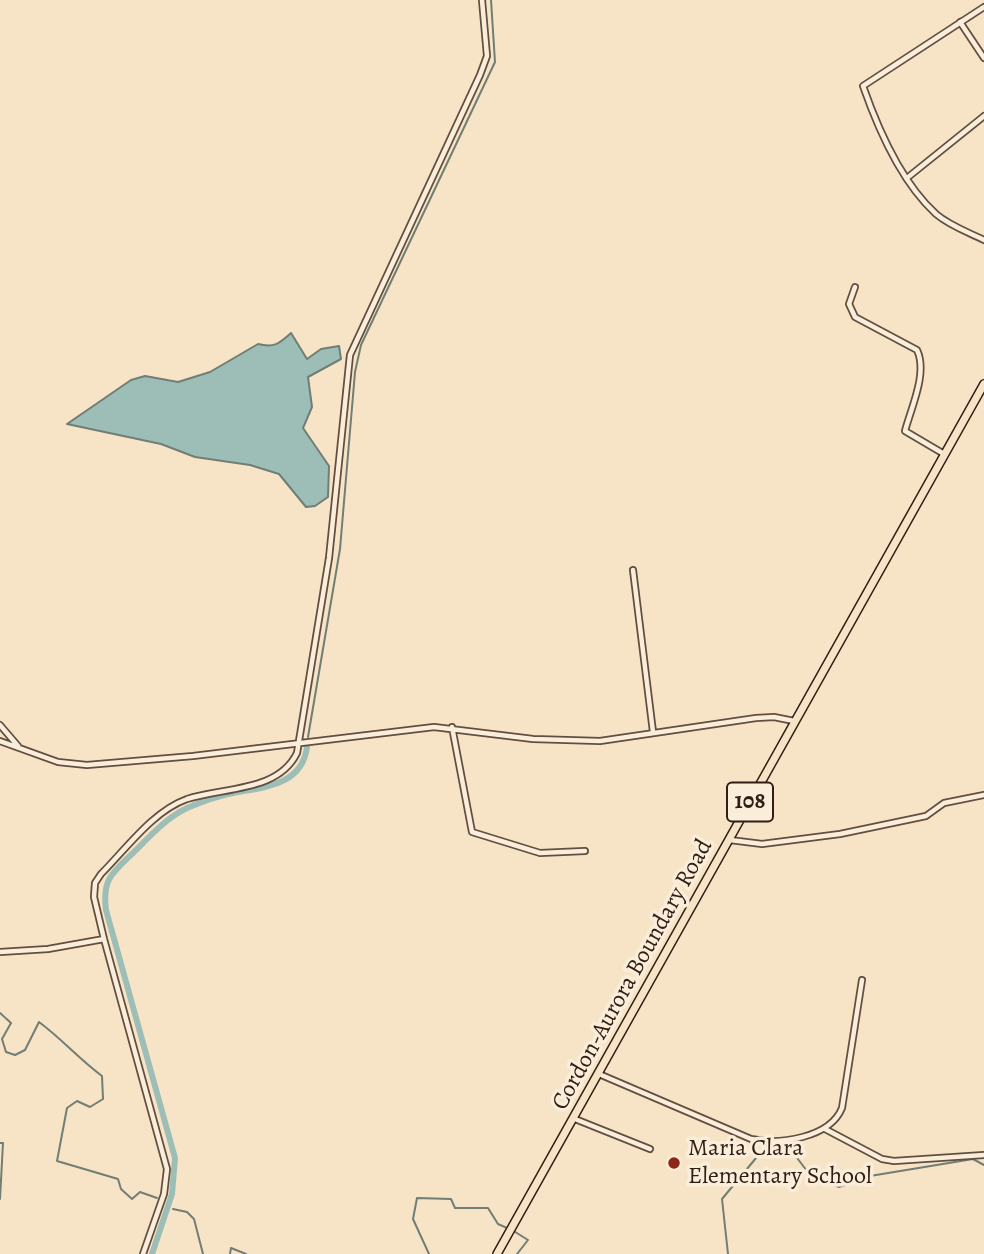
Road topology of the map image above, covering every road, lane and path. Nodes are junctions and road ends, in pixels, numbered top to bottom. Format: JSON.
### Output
{"nodes":[{"id":1,"x":482,"y":0,"type":"edge"},
{"id":2,"x":984,"y":7,"type":"edge"},
{"id":3,"x":960,"y":22,"type":"junction"},
{"id":4,"x":984,"y":58,"type":"edge"},
{"id":5,"x":984,"y":116,"type":"edge"},
{"id":6,"x":907,"y":178,"type":"junction"},
{"id":7,"x":984,"y":240,"type":"edge"},
{"id":8,"x":855,"y":287,"type":"dead end"},
{"id":9,"x":984,"y":384,"type":"edge"},
{"id":10,"x":944,"y":454,"type":"junction"},
{"id":11,"x":633,"y":570,"type":"dead end"},
{"id":12,"x":794,"y":721,"type":"junction"},
{"id":13,"x":0,"y":725,"type":"edge"},
{"id":14,"x":452,"y":727,"type":"junction"},
{"id":15,"x":653,"y":732,"type":"junction"},
{"id":16,"x":0,"y":741,"type":"edge"},
{"id":17,"x":300,"y":743,"type":"junction"},
{"id":18,"x":19,"y":747,"type":"junction"},
{"id":19,"x":984,"y":794,"type":"edge"},
{"id":20,"x":730,"y":840,"type":"junction"},
{"id":21,"x":585,"y":851,"type":"dead end"},
{"id":22,"x":104,"y":940,"type":"junction"},
{"id":23,"x":0,"y":952,"type":"edge"},
{"id":24,"x":862,"y":980,"type":"dead end"},
{"id":25,"x":599,"y":1074,"type":"junction"},
{"id":26,"x":575,"y":1119,"type":"junction"},
{"id":27,"x":824,"y":1129,"type":"junction"},
{"id":28,"x":650,"y":1149,"type":"dead end"},
{"id":29,"x":984,"y":1155,"type":"edge"},
{"id":30,"x":499,"y":1250,"type":"edge"},
{"id":31,"x":143,"y":1254,"type":"edge"}],
"edges":[{"from":1,"to":17,"type":"street"},
{"from":2,"to":3,"type":"street"},
{"from":3,"to":4,"type":"street"},
{"from":3,"to":6,"type":"street"},
{"from":5,"to":6,"type":"street"},
{"from":6,"to":7,"type":"street"},
{"from":8,"to":10,"type":"street"},
{"from":9,"to":10,"type":"main road","name":"Cordon-Aurora Boundary Road","number":"108"},
{"from":10,"to":12,"type":"main road","name":"Cordon-Aurora Boundary Road","number":"108"},
{"from":11,"to":15,"type":"street"},
{"from":12,"to":15,"type":"street"},
{"from":12,"to":20,"type":"main road","name":"Cordon-Aurora Boundary Road","number":"108"},
{"from":13,"to":18,"type":"street"},
{"from":14,"to":15,"type":"street"},
{"from":14,"to":17,"type":"street"},
{"from":14,"to":21,"type":"street"},
{"from":16,"to":18,"type":"street"},
{"from":17,"to":18,"type":"street"},
{"from":17,"to":22,"type":"street"},
{"from":19,"to":20,"type":"street"},
{"from":20,"to":25,"type":"main road","name":"Cordon-Aurora Boundary Road","number":"108"},
{"from":22,"to":23,"type":"street"},
{"from":22,"to":31,"type":"street"},
{"from":24,"to":27,"type":"street"},
{"from":25,"to":26,"type":"main road","name":"Cordon-Aurora Boundary Road","number":"108"},
{"from":25,"to":27,"type":"street"},
{"from":26,"to":28,"type":"street"},
{"from":26,"to":30,"type":"main road","name":"Cordon-Aurora Boundary Road","number":"108"},
{"from":27,"to":29,"type":"street"}]}
